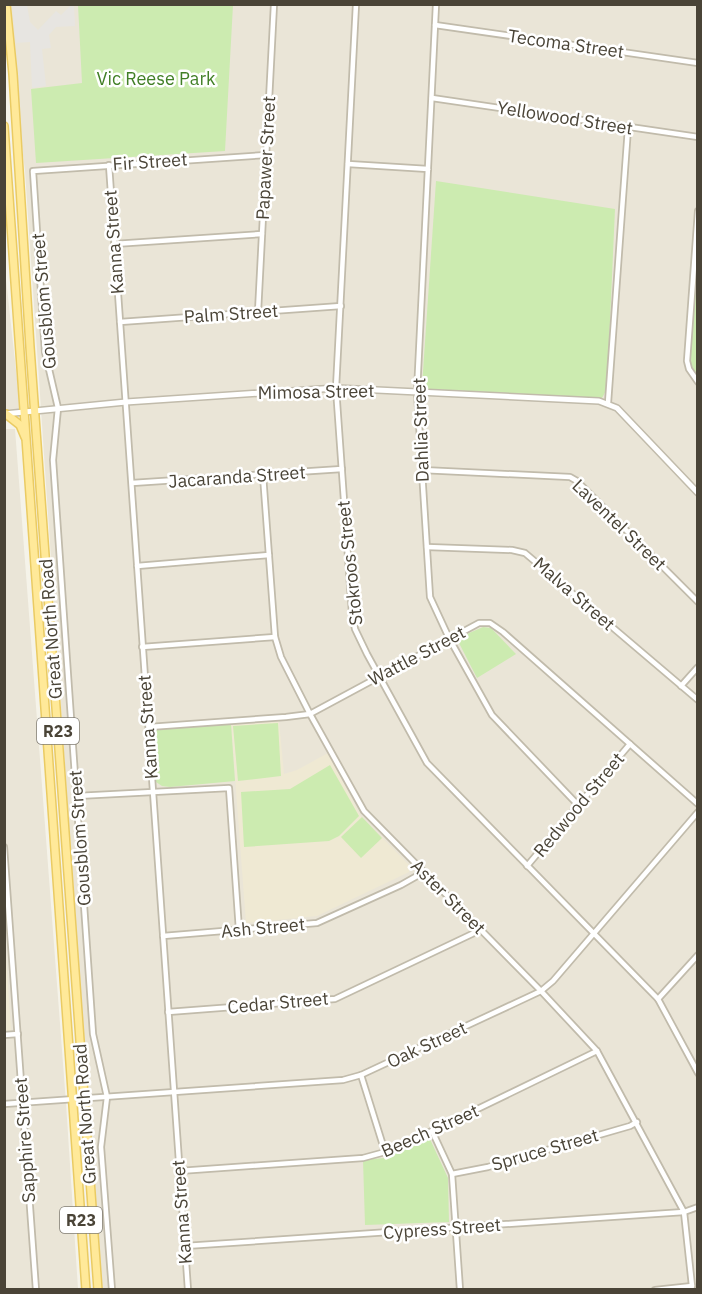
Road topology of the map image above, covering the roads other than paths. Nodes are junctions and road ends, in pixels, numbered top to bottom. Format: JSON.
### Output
{"nodes":[{"id":1,"x":6,"y":4,"type":"edge"},
{"id":2,"x":274,"y":4,"type":"edge"},
{"id":3,"x":356,"y":4,"type":"edge"},
{"id":4,"x":436,"y":4,"type":"edge"},
{"id":5,"x":435,"y":25,"type":"junction"},
{"id":6,"x":698,"y":63,"type":"edge"},
{"id":7,"x":432,"y":98,"type":"junction"},
{"id":8,"x":4,"y":126,"type":"edge"},
{"id":9,"x":628,"y":128,"type":"junction"},
{"id":10,"x":698,"y":137,"type":"edge"},
{"id":11,"x":266,"y":156,"type":"junction"},
{"id":12,"x":348,"y":164,"type":"junction"},
{"id":13,"x":109,"y":165,"type":"junction"},
{"id":14,"x":428,"y":170,"type":"junction"},
{"id":15,"x":33,"y":171,"type":"joint"},
{"id":16,"x":698,"y":211,"type":"edge"},
{"id":17,"x":262,"y":234,"type":"junction"},
{"id":18,"x":114,"y":244,"type":"junction"},
{"id":19,"x":341,"y":306,"type":"junction"},
{"id":20,"x":258,"y":312,"type":"junction"},
{"id":21,"x":120,"y":322,"type":"junction"},
{"id":22,"x":698,"y":382,"type":"edge"},
{"id":23,"x":336,"y":388,"type":"junction"},
{"id":24,"x":417,"y":392,"type":"junction"},
{"id":25,"x":126,"y":402,"type":"junction"},
{"id":26,"x":608,"y":403,"type":"junction"},
{"id":27,"x":58,"y":408,"type":"junction"},
{"id":28,"x":35,"y":410,"type":"junction"},
{"id":29,"x":25,"y":411,"type":"junction"},
{"id":30,"x":5,"y":414,"type":"edge"},
{"id":31,"x":28,"y":442,"type":"junction"},
{"id":32,"x":342,"y":470,"type":"junction"},
{"id":33,"x":422,"y":470,"type":"junction"},
{"id":34,"x":263,"y":475,"type":"junction"},
{"id":35,"x":132,"y":483,"type":"junction"},
{"id":36,"x":698,"y":493,"type":"edge"},
{"id":37,"x":427,"y":547,"type":"junction"},
{"id":38,"x":269,"y":555,"type":"junction"},
{"id":39,"x":137,"y":566,"type":"junction"},
{"id":40,"x":698,"y":602,"type":"edge"},
{"id":41,"x":275,"y":637,"type":"junction"},
{"id":42,"x":449,"y":638,"type":"junction"},
{"id":43,"x":142,"y":647,"type":"junction"},
{"id":44,"x":54,"y":667,"type":"junction"},
{"id":45,"x":698,"y":667,"type":"edge"},
{"id":46,"x":43,"y":668,"type":"junction"},
{"id":47,"x":379,"y":676,"type":"junction"},
{"id":48,"x":681,"y":686,"type":"junction"},
{"id":49,"x":698,"y":700,"type":"edge"},
{"id":50,"x":310,"y":714,"type":"junction"},
{"id":51,"x":149,"y":727,"type":"junction"},
{"id":52,"x":630,"y":744,"type":"junction"},
{"id":53,"x":152,"y":793,"type":"junction"},
{"id":54,"x":77,"y":796,"type":"junction"},
{"id":55,"x":698,"y":804,"type":"edge"},
{"id":56,"x":578,"y":805,"type":"junction"},
{"id":57,"x":698,"y":812,"type":"edge"},
{"id":58,"x":4,"y":847,"type":"edge"},
{"id":59,"x":527,"y":866,"type":"junction"},
{"id":60,"x":424,"y":872,"type":"junction"},
{"id":61,"x":479,"y":929,"type":"junction"},
{"id":62,"x":239,"y":930,"type":"junction"},
{"id":63,"x":594,"y":934,"type":"junction"},
{"id":64,"x":163,"y":936,"type":"junction"},
{"id":65,"x":698,"y":955,"type":"edge"},
{"id":66,"x":541,"y":991,"type":"junction"},
{"id":67,"x":658,"y":999,"type":"junction"},
{"id":68,"x":168,"y":1012,"type":"junction"},
{"id":69,"x":18,"y":1034,"type":"junction"},
{"id":70,"x":4,"y":1035,"type":"edge"},
{"id":71,"x":597,"y":1051,"type":"junction"},
{"id":72,"x":698,"y":1073,"type":"edge"},
{"id":73,"x":361,"y":1075,"type":"junction"},
{"id":74,"x":174,"y":1092,"type":"junction"},
{"id":75,"x":107,"y":1097,"type":"junction"},
{"id":76,"x":72,"y":1099,"type":"junction"},
{"id":77,"x":83,"y":1099,"type":"junction"},
{"id":78,"x":23,"y":1102,"type":"junction"},
{"id":79,"x":4,"y":1104,"type":"edge"},
{"id":80,"x":637,"y":1122,"type":"junction"},
{"id":81,"x":432,"y":1131,"type":"junction"},
{"id":82,"x":385,"y":1152,"type":"junction"},
{"id":83,"x":179,"y":1171,"type":"junction"},
{"id":84,"x":452,"y":1174,"type":"junction"},
{"id":85,"x":698,"y":1207,"type":"edge"},
{"id":86,"x":684,"y":1212,"type":"junction"},
{"id":87,"x":455,"y":1227,"type":"junction"},
{"id":88,"x":185,"y":1246,"type":"junction"},
{"id":89,"x":695,"y":1287,"type":"edge"},
{"id":90,"x":36,"y":1290,"type":"edge"},
{"id":91,"x":86,"y":1290,"type":"edge"},
{"id":92,"x":98,"y":1290,"type":"edge"},
{"id":93,"x":112,"y":1290,"type":"edge"},
{"id":94,"x":188,"y":1290,"type":"edge"},
{"id":95,"x":460,"y":1290,"type":"edge"},
{"id":96,"x":655,"y":1290,"type":"edge"}],
"edges":[{"from":1,"to":28,"type":"main road","name":"Great North Road","number":"R23"},
{"from":2,"to":11,"type":"street","name":"Papawer Street"},
{"from":3,"to":12,"type":"street","name":"Stokroos Street"},
{"from":4,"to":5,"type":"street","name":"Dahlia Street"},
{"from":5,"to":6,"type":"street","name":"Tecoma Street"},
{"from":5,"to":7,"type":"street","name":"Dahlia Street"},
{"from":7,"to":9,"type":"street","name":"Yellowood Street"},
{"from":7,"to":14,"type":"street","name":"Dahlia Street"},
{"from":8,"to":29,"type":"main road","name":"Great North Road","number":"R23"},
{"from":9,"to":10,"type":"street","name":"Yellowood Street"},
{"from":9,"to":26,"type":"street"},
{"from":11,"to":13,"type":"street","name":"Fir Street"},
{"from":11,"to":17,"type":"street","name":"Papawer Street"},
{"from":12,"to":14,"type":"street"},
{"from":12,"to":19,"type":"street","name":"Stokroos Street"},
{"from":13,"to":15,"type":"street","name":"Fir Street"},
{"from":13,"to":18,"type":"street","name":"Kanna Street"},
{"from":14,"to":24,"type":"street","name":"Dahlia Street"},
{"from":15,"to":27,"type":"street","name":"Gousblom Street"},
{"from":16,"to":22,"type":"street"},
{"from":17,"to":18,"type":"street"},
{"from":17,"to":20,"type":"street","name":"Papawer Street"},
{"from":18,"to":21,"type":"street","name":"Kanna Street"},
{"from":19,"to":20,"type":"street","name":"Palm Street"},
{"from":19,"to":23,"type":"street","name":"Stokroos Street"},
{"from":20,"to":21,"type":"street","name":"Palm Street"},
{"from":21,"to":25,"type":"street","name":"Kanna Street"},
{"from":23,"to":24,"type":"street","name":"Mimosa Street"},
{"from":23,"to":25,"type":"street","name":"Mimosa Street"},
{"from":23,"to":32,"type":"street","name":"Stokroos Street"},
{"from":24,"to":26,"type":"street","name":"Mimosa Street"},
{"from":24,"to":33,"type":"street","name":"Dahlia Street"},
{"from":25,"to":27,"type":"street","name":"Mimosa Street"},
{"from":25,"to":35,"type":"street","name":"Kanna Street"},
{"from":26,"to":36,"type":"street"},
{"from":27,"to":28,"type":"street","name":"Mimosa Street"},
{"from":27,"to":54,"type":"street","name":"Gousblom Street"},
{"from":28,"to":29,"type":"street","name":"Mimosa Street"},
{"from":28,"to":44,"type":"main road","name":"Great North Road","number":"R23"},
{"from":29,"to":30,"type":"street","name":"Mimosa Street"},
{"from":29,"to":31,"type":"main road","name":"Great North Road","number":"R23"},
{"from":30,"to":31,"type":"main road"},
{"from":31,"to":46,"type":"main road","name":"Great North Road","number":"R23"},
{"from":32,"to":34,"type":"street","name":"Jacaranda Street"},
{"from":32,"to":47,"type":"street","name":"Stokroos Street"},
{"from":33,"to":37,"type":"street","name":"Dahlia Street"},
{"from":33,"to":40,"type":"street","name":"Laventel Street"},
{"from":34,"to":35,"type":"street","name":"Jacaranda Street"},
{"from":34,"to":38,"type":"street","name":"Aster Street"},
{"from":35,"to":39,"type":"street","name":"Kanna Street"},
{"from":37,"to":42,"type":"street","name":"Dahlia Street"},
{"from":37,"to":48,"type":"street","name":"Malva Street"},
{"from":38,"to":39,"type":"street"},
{"from":38,"to":41,"type":"street","name":"Aster Street"},
{"from":39,"to":43,"type":"street","name":"Kanna Street"},
{"from":41,"to":43,"type":"street"},
{"from":41,"to":50,"type":"street","name":"Aster Street"},
{"from":42,"to":47,"type":"street","name":"Wattle Street"},
{"from":42,"to":52,"type":"street","name":"Wattle Street"},
{"from":42,"to":56,"type":"street","name":"Dahlia Street"},
{"from":43,"to":51,"type":"street","name":"Kanna Street"},
{"from":44,"to":46,"type":"main road"},
{"from":44,"to":77,"type":"main road","name":"Great North Road","number":"R23"},
{"from":45,"to":48,"type":"street"},
{"from":46,"to":76,"type":"main road","name":"Great North Road","number":"R23"},
{"from":47,"to":50,"type":"street","name":"Wattle Street"},
{"from":47,"to":59,"type":"street","name":"Stokroos Street"},
{"from":48,"to":49,"type":"street","name":"Malva Street"},
{"from":50,"to":51,"type":"street","name":"Wattle Street"},
{"from":50,"to":60,"type":"street","name":"Aster Street"},
{"from":51,"to":53,"type":"street","name":"Kanna Street"},
{"from":52,"to":55,"type":"street","name":"Wattle Street"},
{"from":52,"to":56,"type":"street","name":"Redwood Street"},
{"from":53,"to":54,"type":"street"},
{"from":53,"to":62,"type":"street"},
{"from":53,"to":64,"type":"street","name":"Kanna Street"},
{"from":54,"to":75,"type":"street","name":"Gousblom Street"},
{"from":56,"to":59,"type":"street","name":"Redwood Street"},
{"from":57,"to":63,"type":"street","name":"Oak Street"},
{"from":58,"to":69,"type":"street","name":"Sapphire Street"},
{"from":59,"to":63,"type":"street","name":"Stokroos Street"},
{"from":60,"to":61,"type":"street","name":"Aster Street"},
{"from":60,"to":62,"type":"street","name":"Ash Street"},
{"from":61,"to":66,"type":"street","name":"Aster Street"},
{"from":61,"to":68,"type":"street","name":"Cedar Street"},
{"from":62,"to":64,"type":"street","name":"Ash Street"},
{"from":63,"to":66,"type":"street","name":"Oak Street"},
{"from":63,"to":67,"type":"street","name":"Stokroos Street"},
{"from":64,"to":68,"type":"street","name":"Kanna Street"},
{"from":65,"to":67,"type":"street"},
{"from":66,"to":71,"type":"street","name":"Aster Street"},
{"from":66,"to":73,"type":"street","name":"Oak Street"},
{"from":67,"to":72,"type":"street","name":"Stokroos Street"},
{"from":68,"to":74,"type":"street","name":"Kanna Street"},
{"from":69,"to":70,"type":"street"},
{"from":69,"to":78,"type":"street","name":"Sapphire Street"},
{"from":71,"to":80,"type":"street","name":"Aster Street"},
{"from":71,"to":81,"type":"street","name":"Beech Street"},
{"from":73,"to":74,"type":"street","name":"Oak Street"},
{"from":73,"to":82,"type":"street"},
{"from":74,"to":75,"type":"street","name":"Oak Street"},
{"from":74,"to":83,"type":"street","name":"Kanna Street"},
{"from":75,"to":77,"type":"street","name":"Oak Street"},
{"from":75,"to":93,"type":"street","name":"Gousblom Street"},
{"from":76,"to":77,"type":"street","name":"Oak Street"},
{"from":76,"to":78,"type":"street","name":"Oak Street"},
{"from":76,"to":91,"type":"main road","name":"Great North Road","number":"R23"},
{"from":77,"to":92,"type":"main road","name":"Great North Road","number":"R23"},
{"from":78,"to":79,"type":"street","name":"Oak Street"},
{"from":78,"to":90,"type":"street","name":"Sapphire Street"},
{"from":80,"to":84,"type":"street","name":"Spruce Street"},
{"from":80,"to":86,"type":"street","name":"Aster Street"},
{"from":81,"to":82,"type":"street","name":"Beech Street"},
{"from":81,"to":84,"type":"street"},
{"from":82,"to":83,"type":"street","name":"Beech Street"},
{"from":83,"to":88,"type":"street","name":"Kanna Street"},
{"from":84,"to":87,"type":"street"},
{"from":85,"to":86,"type":"street","name":"Cypress Street"},
{"from":86,"to":87,"type":"street","name":"Cypress Street"},
{"from":86,"to":89,"type":"street","name":"Aster Street"},
{"from":87,"to":88,"type":"street","name":"Cypress Street"},
{"from":87,"to":95,"type":"street"},
{"from":88,"to":94,"type":"street","name":"Kanna Street"},
{"from":89,"to":96,"type":"street"}]}
